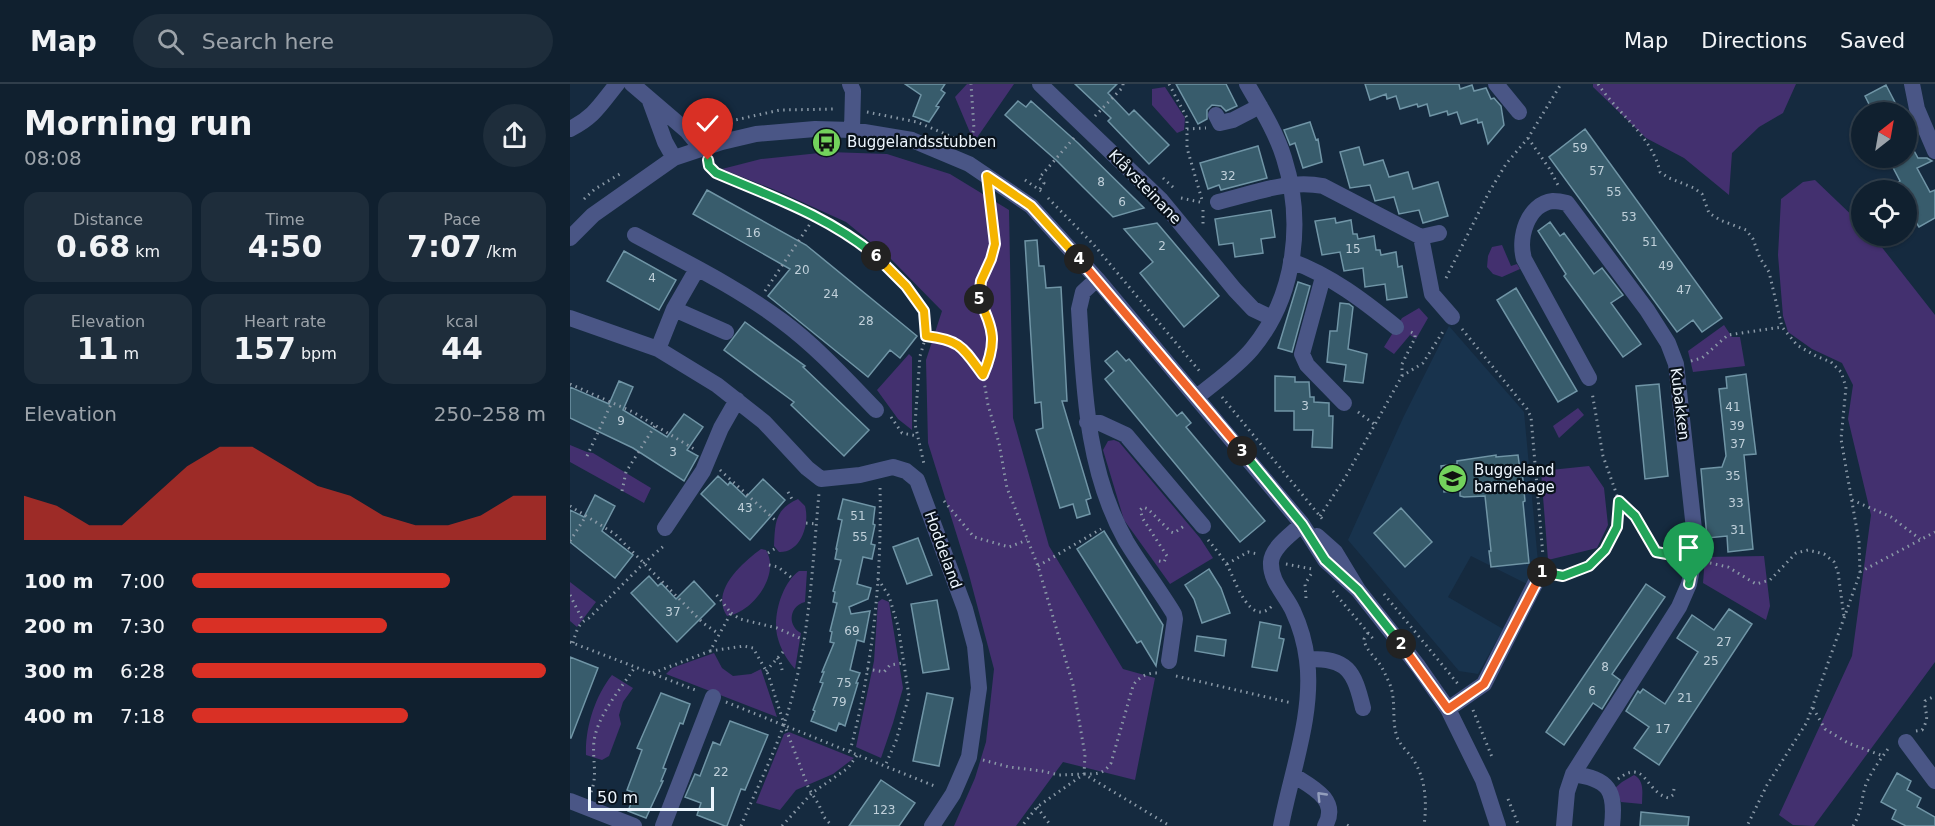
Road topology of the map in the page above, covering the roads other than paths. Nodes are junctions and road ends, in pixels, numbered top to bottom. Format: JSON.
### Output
{"nodes":[{"id":1,"x":617,"y":84,"type":"edge"},
{"id":2,"x":632,"y":84,"type":"edge"},
{"id":3,"x":850,"y":84,"type":"edge"},
{"id":4,"x":1040,"y":84,"type":"edge"},
{"id":5,"x":1247,"y":84,"type":"edge"},
{"id":6,"x":1497,"y":84,"type":"edge"},
{"id":7,"x":1912,"y":84,"type":"edge"},
{"id":8,"x":650,"y":100,"type":"junction"},
{"id":9,"x":1260,"y":106,"type":"junction"},
{"id":10,"x":1519,"y":112,"type":"dead end"},
{"id":11,"x":1216,"y":115,"type":"dead end"},
{"id":12,"x":570,"y":129,"type":"edge"},
{"id":13,"x":852,"y":130,"type":"junction"},
{"id":14,"x":1935,"y":151,"type":"edge"},
{"id":15,"x":708,"y":153,"type":"junction"},
{"id":16,"x":674,"y":158,"type":"junction"},
{"id":17,"x":1291,"y":184,"type":"junction"},
{"id":18,"x":1218,"y":202,"type":"dead end"},
{"id":19,"x":1439,"y":233,"type":"dead end"},
{"id":20,"x":635,"y":235,"type":"dead end"},
{"id":21,"x":1421,"y":237,"type":"junction"},
{"id":22,"x":570,"y":238,"type":"edge"},
{"id":23,"x":1292,"y":261,"type":"junction"},
{"id":24,"x":697,"y":269,"type":"junction"},
{"id":25,"x":1323,"y":277,"type":"junction"},
{"id":26,"x":1097,"y":279,"type":"junction"},
{"id":27,"x":675,"y":309,"type":"junction"},
{"id":28,"x":1452,"y":317,"type":"road end"},
{"id":29,"x":570,"y":318,"type":"edge"},
{"id":30,"x":1272,"y":318,"type":"junction"},
{"id":31,"x":1396,"y":327,"type":"road end"},
{"id":32,"x":726,"y":332,"type":"dead end"},
{"id":33,"x":658,"y":349,"type":"junction"},
{"id":34,"x":1589,"y":378,"type":"road end"},
{"id":35,"x":1197,"y":397,"type":"junction"},
{"id":36,"x":737,"y":400,"type":"junction"},
{"id":37,"x":1344,"y":402,"type":"dead end"},
{"id":38,"x":876,"y":410,"type":"road end"},
{"id":39,"x":1087,"y":422,"type":"junction"},
{"id":40,"x":1302,"y":524,"type":"junction"},
{"id":41,"x":1199,"y":528,"type":"road end"},
{"id":42,"x":668,"y":533,"type":"road end"},
{"id":43,"x":1540,"y":572,"type":"road end"},
{"id":44,"x":1307,"y":659,"type":"junction"},
{"id":45,"x":1166,"y":670,"type":"road end"},
{"id":46,"x":712,"y":697,"type":"road end"},
{"id":47,"x":1363,"y":708,"type":"dead end"},
{"id":48,"x":1448,"y":709,"type":"junction"},
{"id":49,"x":1905,"y":737,"type":"road end"},
{"id":50,"x":1573,"y":774,"type":"junction"},
{"id":51,"x":1293,"y":775,"type":"junction"},
{"id":52,"x":1935,"y":781,"type":"edge"},
{"id":53,"x":578,"y":804,"type":"edge"},
{"id":54,"x":1283,"y":824,"type":"edge"},
{"id":55,"x":634,"y":826,"type":"edge"},
{"id":56,"x":663,"y":826,"type":"edge"},
{"id":57,"x":932,"y":826,"type":"edge"},
{"id":58,"x":1325,"y":826,"type":"edge"},
{"id":59,"x":1498,"y":826,"type":"edge"},
{"id":60,"x":1564,"y":826,"type":"edge"},
{"id":61,"x":1612,"y":826,"type":"edge"}],
"edges":[{"from":1,"to":12,"type":"street"},
{"from":2,"to":8,"type":"street"},
{"from":3,"to":13,"type":"street"},
{"from":4,"to":30,"type":"street","name":"Klåvsteinane"},
{"from":5,"to":9,"type":"street"},
{"from":6,"to":10,"type":"street"},
{"from":7,"to":14,"type":"street"},
{"from":8,"to":15,"type":"street"},
{"from":8,"to":16,"type":"street"},
{"from":9,"to":11,"type":"street"},
{"from":9,"to":17,"type":"street"},
{"from":13,"to":15,"type":"street"},
{"from":13,"to":26,"type":"street"},
{"from":15,"to":16,"type":"street"},
{"from":16,"to":22,"type":"street"},
{"from":17,"to":18,"type":"street"},
{"from":17,"to":21,"type":"street"},
{"from":17,"to":23,"type":"street"},
{"from":19,"to":21,"type":"street"},
{"from":20,"to":24,"type":"street"},
{"from":21,"to":28,"type":"street"},
{"from":23,"to":25,"type":"street"},
{"from":23,"to":30,"type":"street"},
{"from":24,"to":27,"type":"street"},
{"from":24,"to":38,"type":"street"},
{"from":25,"to":31,"type":"street"},
{"from":25,"to":37,"type":"street"},
{"from":26,"to":35,"type":"street"},
{"from":26,"to":39,"type":"street"},
{"from":27,"to":32,"type":"street"},
{"from":27,"to":33,"type":"street"},
{"from":29,"to":33,"type":"street"},
{"from":30,"to":35,"type":"street"},
{"from":33,"to":36,"type":"street"},
{"from":34,"to":50,"type":"street","name":"Kubakken"},
{"from":35,"to":40,"type":"street"},
{"from":36,"to":42,"type":"street"},
{"from":36,"to":57,"type":"street","name":"Hoddeland"},
{"from":39,"to":41,"type":"street"},
{"from":39,"to":45,"type":"street"},
{"from":40,"to":44,"type":"street"},
{"from":40,"to":48,"type":"street"},
{"from":43,"to":48,"type":"street"},
{"from":44,"to":47,"type":"street"},
{"from":44,"to":51,"type":"street"},
{"from":46,"to":56,"type":"street"},
{"from":48,"to":59,"type":"street"},
{"from":49,"to":52,"type":"street"},
{"from":50,"to":60,"type":"street","name":"Kubakken"},
{"from":50,"to":61,"type":"street"},
{"from":51,"to":54,"type":"street"},
{"from":58,"to":51,"type":"street","one_way":true},
{"from":53,"to":55,"type":"street"}]}
